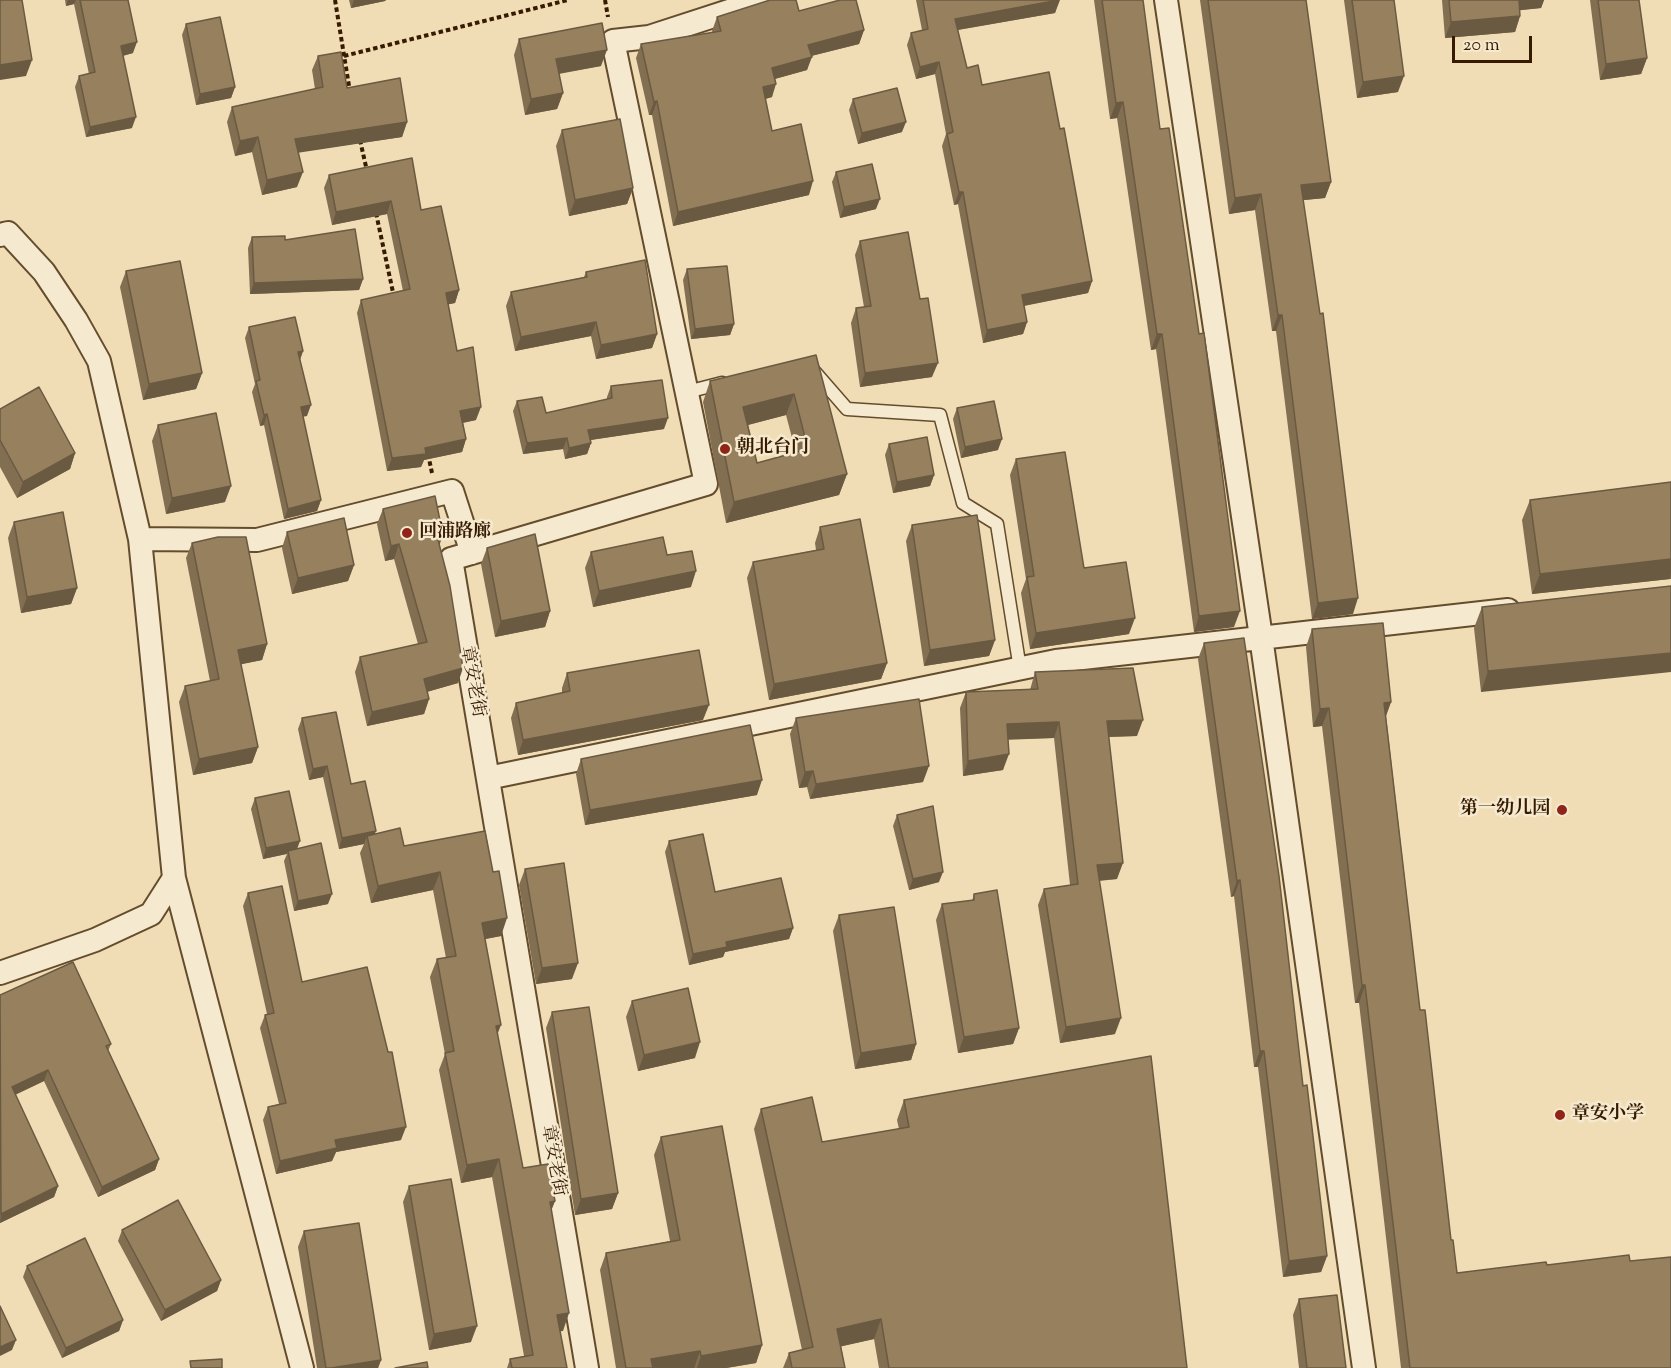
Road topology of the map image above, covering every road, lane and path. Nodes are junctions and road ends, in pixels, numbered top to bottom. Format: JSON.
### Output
{"nodes":[{"id":1,"x":335,"y":0,"type":"edge"},
{"id":2,"x":568,"y":0,"type":"edge"},
{"id":3,"x":762,"y":0,"type":"edge"},
{"id":4,"x":1166,"y":0,"type":"edge"},
{"id":5,"x":344,"y":56,"type":"junction"},
{"id":6,"x":352,"y":100,"type":"edge"},
{"id":7,"x":359,"y":135,"type":"edge"},
{"id":8,"x":369,"y":181,"type":"edge"},
{"id":9,"x":374,"y":205,"type":"edge"},
{"id":10,"x":0,"y":235,"type":"edge"},
{"id":11,"x":397,"y":309,"type":"edge"},
{"id":12,"x":805,"y":360,"type":"edge"},
{"id":13,"x":730,"y":381,"type":"edge"},
{"id":14,"x":687,"y":392,"type":"junction"},
{"id":15,"x":427,"y":448,"type":"edge"},
{"id":16,"x":437,"y":494,"type":"junction"},
{"id":17,"x":140,"y":539,"type":"junction"},
{"id":18,"x":461,"y":556,"type":"junction"},
{"id":19,"x":1530,"y":608,"type":"edge"},
{"id":20,"x":1261,"y":637,"type":"junction"},
{"id":21,"x":1020,"y":669,"type":"junction"},
{"id":22,"x":488,"y":778,"type":"junction"},
{"id":23,"x":174,"y":878,"type":"junction"},
{"id":24,"x":0,"y":973,"type":"edge"},
{"id":25,"x":302,"y":1368,"type":"edge"},
{"id":26,"x":587,"y":1368,"type":"edge"},
{"id":27,"x":1364,"y":1368,"type":"edge"}],
"edges":[{"from":1,"to":5,"type":"path"},
{"from":2,"to":5,"type":"path"},
{"from":3,"to":14,"type":"street"},
{"from":4,"to":20,"type":"street"},
{"from":5,"to":6,"type":"path"},
{"from":7,"to":8,"type":"path"},
{"from":9,"to":11,"type":"path"},
{"from":10,"to":17,"type":"street"},
{"from":12,"to":21,"type":"lane"},
{"from":13,"to":14,"type":"lane"},
{"from":14,"to":18,"type":"street"},
{"from":15,"to":16,"type":"path"},
{"from":16,"to":17,"type":"street"},
{"from":16,"to":18,"type":"street","name":"章安老街"},
{"from":17,"to":23,"type":"street"},
{"from":18,"to":22,"type":"street","name":"章安老街"},
{"from":19,"to":20,"type":"street"},
{"from":20,"to":21,"type":"street"},
{"from":20,"to":27,"type":"street"},
{"from":21,"to":22,"type":"street"},
{"from":22,"to":26,"type":"street","name":"章安老街"},
{"from":23,"to":24,"type":"street"},
{"from":23,"to":25,"type":"street"}]}
